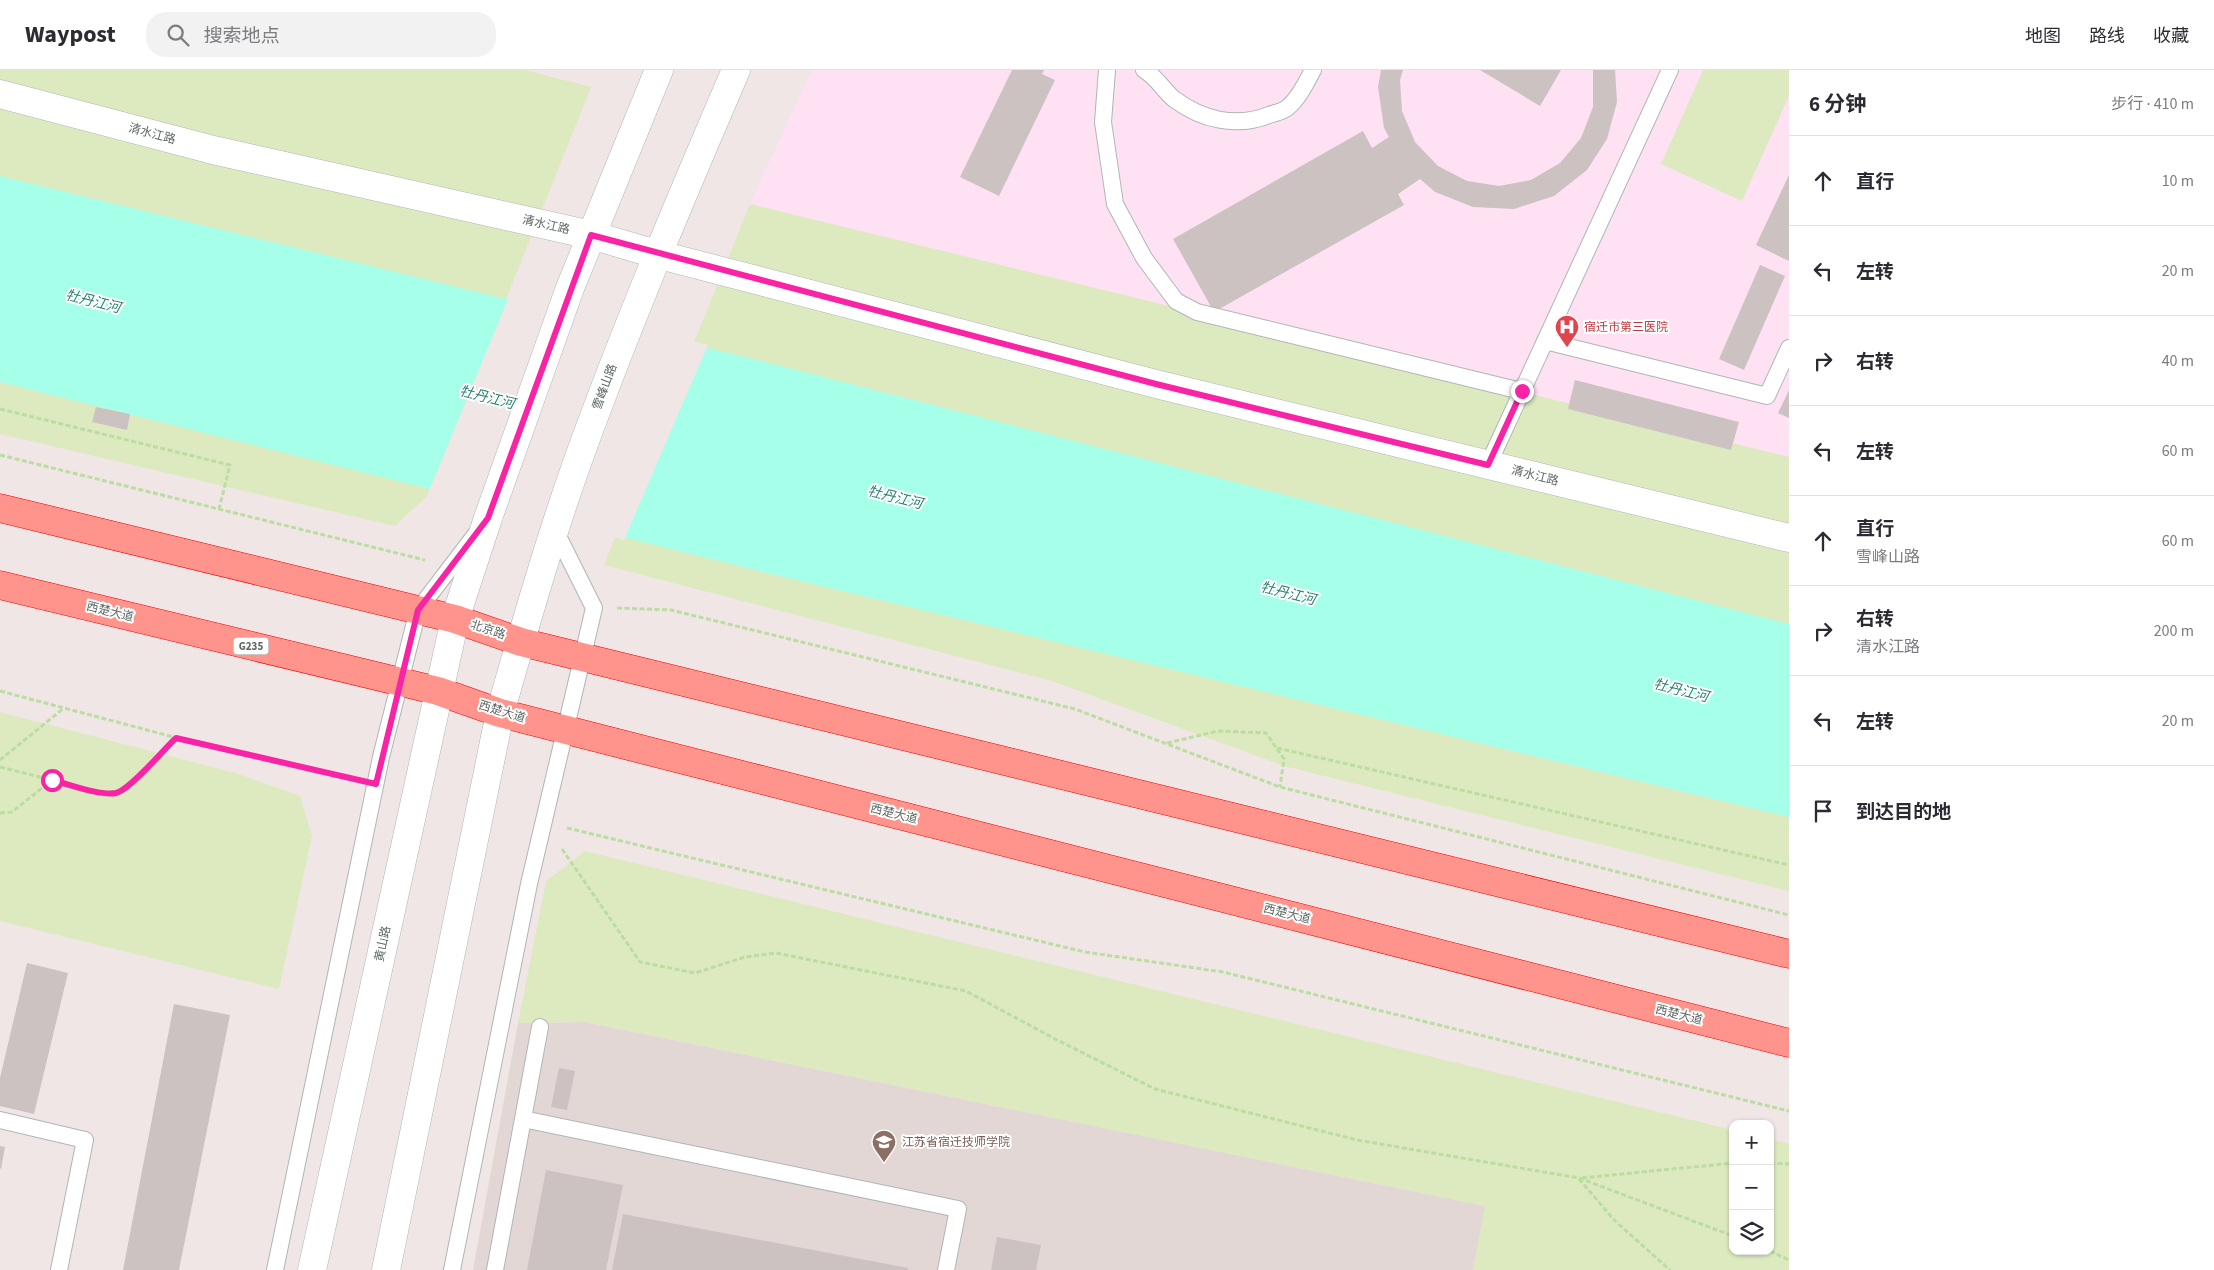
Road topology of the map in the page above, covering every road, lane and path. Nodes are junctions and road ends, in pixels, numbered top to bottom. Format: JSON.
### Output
{"nodes":[{"id":1,"x":659,"y":70,"type":"edge"},
{"id":2,"x":736,"y":70,"type":"edge"},
{"id":3,"x":1107,"y":70,"type":"edge"},
{"id":4,"x":1144,"y":70,"type":"edge"},
{"id":5,"x":1313,"y":70,"type":"edge"},
{"id":6,"x":1670,"y":70,"type":"edge"},
{"id":7,"x":0,"y":94,"type":"edge"},
{"id":8,"x":591,"y":235,"type":"junction"},
{"id":9,"x":656,"y":254,"type":"junction"},
{"id":10,"x":1545,"y":341,"type":"junction"},
{"id":11,"x":1789,"y":348,"type":"edge"},
{"id":12,"x":1522,"y":391,"type":"junction"},
{"id":13,"x":0,"y":409,"type":"edge"},
{"id":14,"x":0,"y":455,"type":"edge"},
{"id":15,"x":1488,"y":465,"type":"junction"},
{"id":16,"x":0,"y":508,"type":"edge"},
{"id":17,"x":219,"y":508,"type":"junction"},
{"id":18,"x":488,"y":518,"type":"junction"},
{"id":19,"x":555,"y":530,"type":"junction"},
{"id":20,"x":1789,"y":538,"type":"edge"},
{"id":21,"x":451,"y":566,"type":"junction"},
{"id":22,"x":0,"y":585,"type":"edge"},
{"id":23,"x":594,"y":608,"type":"junction"},
{"id":24,"x":418,"y":610,"type":"junction"},
{"id":25,"x":455,"y":619,"type":"junction"},
{"id":26,"x":521,"y":642,"type":"junction"},
{"id":27,"x":582,"y":657,"type":"junction"},
{"id":28,"x":400,"y":682,"type":"junction"},
{"id":29,"x":0,"y":691,"type":"edge"},
{"id":30,"x":438,"y":691,"type":"junction"},
{"id":31,"x":64,"y":708,"type":"junction"},
{"id":32,"x":500,"y":713,"type":"junction"},
{"id":33,"x":565,"y":729,"type":"junction"},
{"id":34,"x":176,"y":738,"type":"junction"},
{"id":35,"x":1166,"y":744,"type":"junction"},
{"id":36,"x":1277,"y":748,"type":"junction"},
{"id":37,"x":0,"y":760,"type":"edge"},
{"id":38,"x":0,"y":767,"type":"edge"},
{"id":39,"x":52,"y":780,"type":"junction"},
{"id":40,"x":376,"y":784,"type":"junction"},
{"id":41,"x":1280,"y":787,"type":"junction"},
{"id":42,"x":0,"y":812,"type":"edge"},
{"id":43,"x":543,"y":823,"type":"junction"},
{"id":44,"x":1789,"y":865,"type":"edge"},
{"id":45,"x":1789,"y":915,"type":"edge"},
{"id":46,"x":1789,"y":954,"type":"edge"},
{"id":47,"x":540,"y":1027,"type":"dead end"},
{"id":48,"x":1789,"y":1043,"type":"edge"},
{"id":49,"x":1789,"y":1111,"type":"edge"},
{"id":50,"x":523,"y":1119,"type":"junction"},
{"id":51,"x":0,"y":1120,"type":"edge"},
{"id":52,"x":1729,"y":1163,"type":"edge"},
{"id":53,"x":1774,"y":1163,"type":"edge"},
{"id":54,"x":1789,"y":1164,"type":"edge"},
{"id":55,"x":1579,"y":1178,"type":"junction"},
{"id":56,"x":1729,"y":1234,"type":"edge"},
{"id":57,"x":1774,"y":1253,"type":"edge"},
{"id":58,"x":1789,"y":1260,"type":"edge"},
{"id":59,"x":59,"y":1270,"type":"edge"},
{"id":60,"x":275,"y":1270,"type":"edge"},
{"id":61,"x":312,"y":1270,"type":"edge"},
{"id":62,"x":386,"y":1270,"type":"edge"},
{"id":63,"x":452,"y":1270,"type":"edge"},
{"id":64,"x":495,"y":1270,"type":"edge"},
{"id":65,"x":946,"y":1270,"type":"edge"},
{"id":66,"x":1670,"y":1270,"type":"edge"}],
"edges":[{"from":1,"to":8,"type":"main road"},
{"from":2,"to":9,"type":"main road","name":"雪峰山路"},
{"from":3,"to":12,"type":"lane"},
{"from":4,"to":5,"type":"lane"},
{"from":6,"to":10,"type":"lane"},
{"from":7,"to":8,"type":"main road","name":"清水江路"},
{"from":8,"to":9,"type":"main road","name":"清水江路"},
{"from":8,"to":18,"type":"main road"},
{"from":9,"to":15,"type":"main road","name":"清水江路"},
{"from":9,"to":19,"type":"main road","name":"雪峰山路"},
{"from":10,"to":11,"type":"lane"},
{"from":10,"to":12,"type":"lane"},
{"from":12,"to":15,"type":"lane"},
{"from":13,"to":17,"type":"path"},
{"from":14,"to":17,"type":"path"},
{"from":15,"to":20,"type":"main road","name":"清水江路"},
{"from":16,"to":24,"type":"highway"},
{"from":17,"to":21,"type":"path"},
{"from":18,"to":21,"type":"lane"},
{"from":18,"to":25,"type":"main road"},
{"from":19,"to":23,"type":"lane"},
{"from":19,"to":26,"type":"main road","name":"雪峰山路"},
{"from":21,"to":24,"type":"lane"},
{"from":22,"to":28,"type":"highway","name":"西楚大道","number":"G235"},
{"from":23,"to":27,"type":"lane"},
{"from":23,"to":35,"type":"path"},
{"from":24,"to":25,"type":"highway"},
{"from":24,"to":28,"type":"lane"},
{"from":25,"to":26,"type":"highway","name":"北京路"},
{"from":25,"to":30,"type":"main road","name":"黄山路"},
{"from":26,"to":27,"type":"highway"},
{"from":26,"to":32,"type":"main road","name":"雪峰山路"},
{"from":27,"to":33,"type":"lane"},
{"from":27,"to":46,"type":"highway"},
{"from":28,"to":30,"type":"highway","name":"西楚大道","number":"G235"},
{"from":28,"to":40,"type":"lane"},
{"from":29,"to":31,"type":"path"},
{"from":30,"to":32,"type":"highway","name":"西楚大道","number":"G235"},
{"from":30,"to":61,"type":"main road","name":"黄山路"},
{"from":31,"to":34,"type":"path"},
{"from":31,"to":37,"type":"path"},
{"from":32,"to":33,"type":"highway","name":"西楚大道"},
{"from":32,"to":62,"type":"main road"},
{"from":33,"to":43,"type":"lane"},
{"from":33,"to":48,"type":"highway","name":"西楚大道"},
{"from":34,"to":39,"type":"path"},
{"from":34,"to":40,"type":"path"},
{"from":35,"to":36,"type":"path"},
{"from":35,"to":41,"type":"path"},
{"from":36,"to":41,"type":"path"},
{"from":36,"to":44,"type":"path"},
{"from":38,"to":39,"type":"path"},
{"from":39,"to":42,"type":"path"},
{"from":40,"to":60,"type":"lane"},
{"from":41,"to":45,"type":"path"},
{"from":43,"to":49,"type":"path"},
{"from":43,"to":55,"type":"path"},
{"from":43,"to":63,"type":"lane"},
{"from":47,"to":50,"type":"lane"},
{"from":50,"to":64,"type":"lane"},
{"from":50,"to":65,"type":"lane"},
{"from":51,"to":59,"type":"lane"},
{"from":52,"to":55,"type":"path"},
{"from":53,"to":54,"type":"path"},
{"from":55,"to":56,"type":"path"},
{"from":55,"to":66,"type":"path"},
{"from":57,"to":58,"type":"path"}]}
